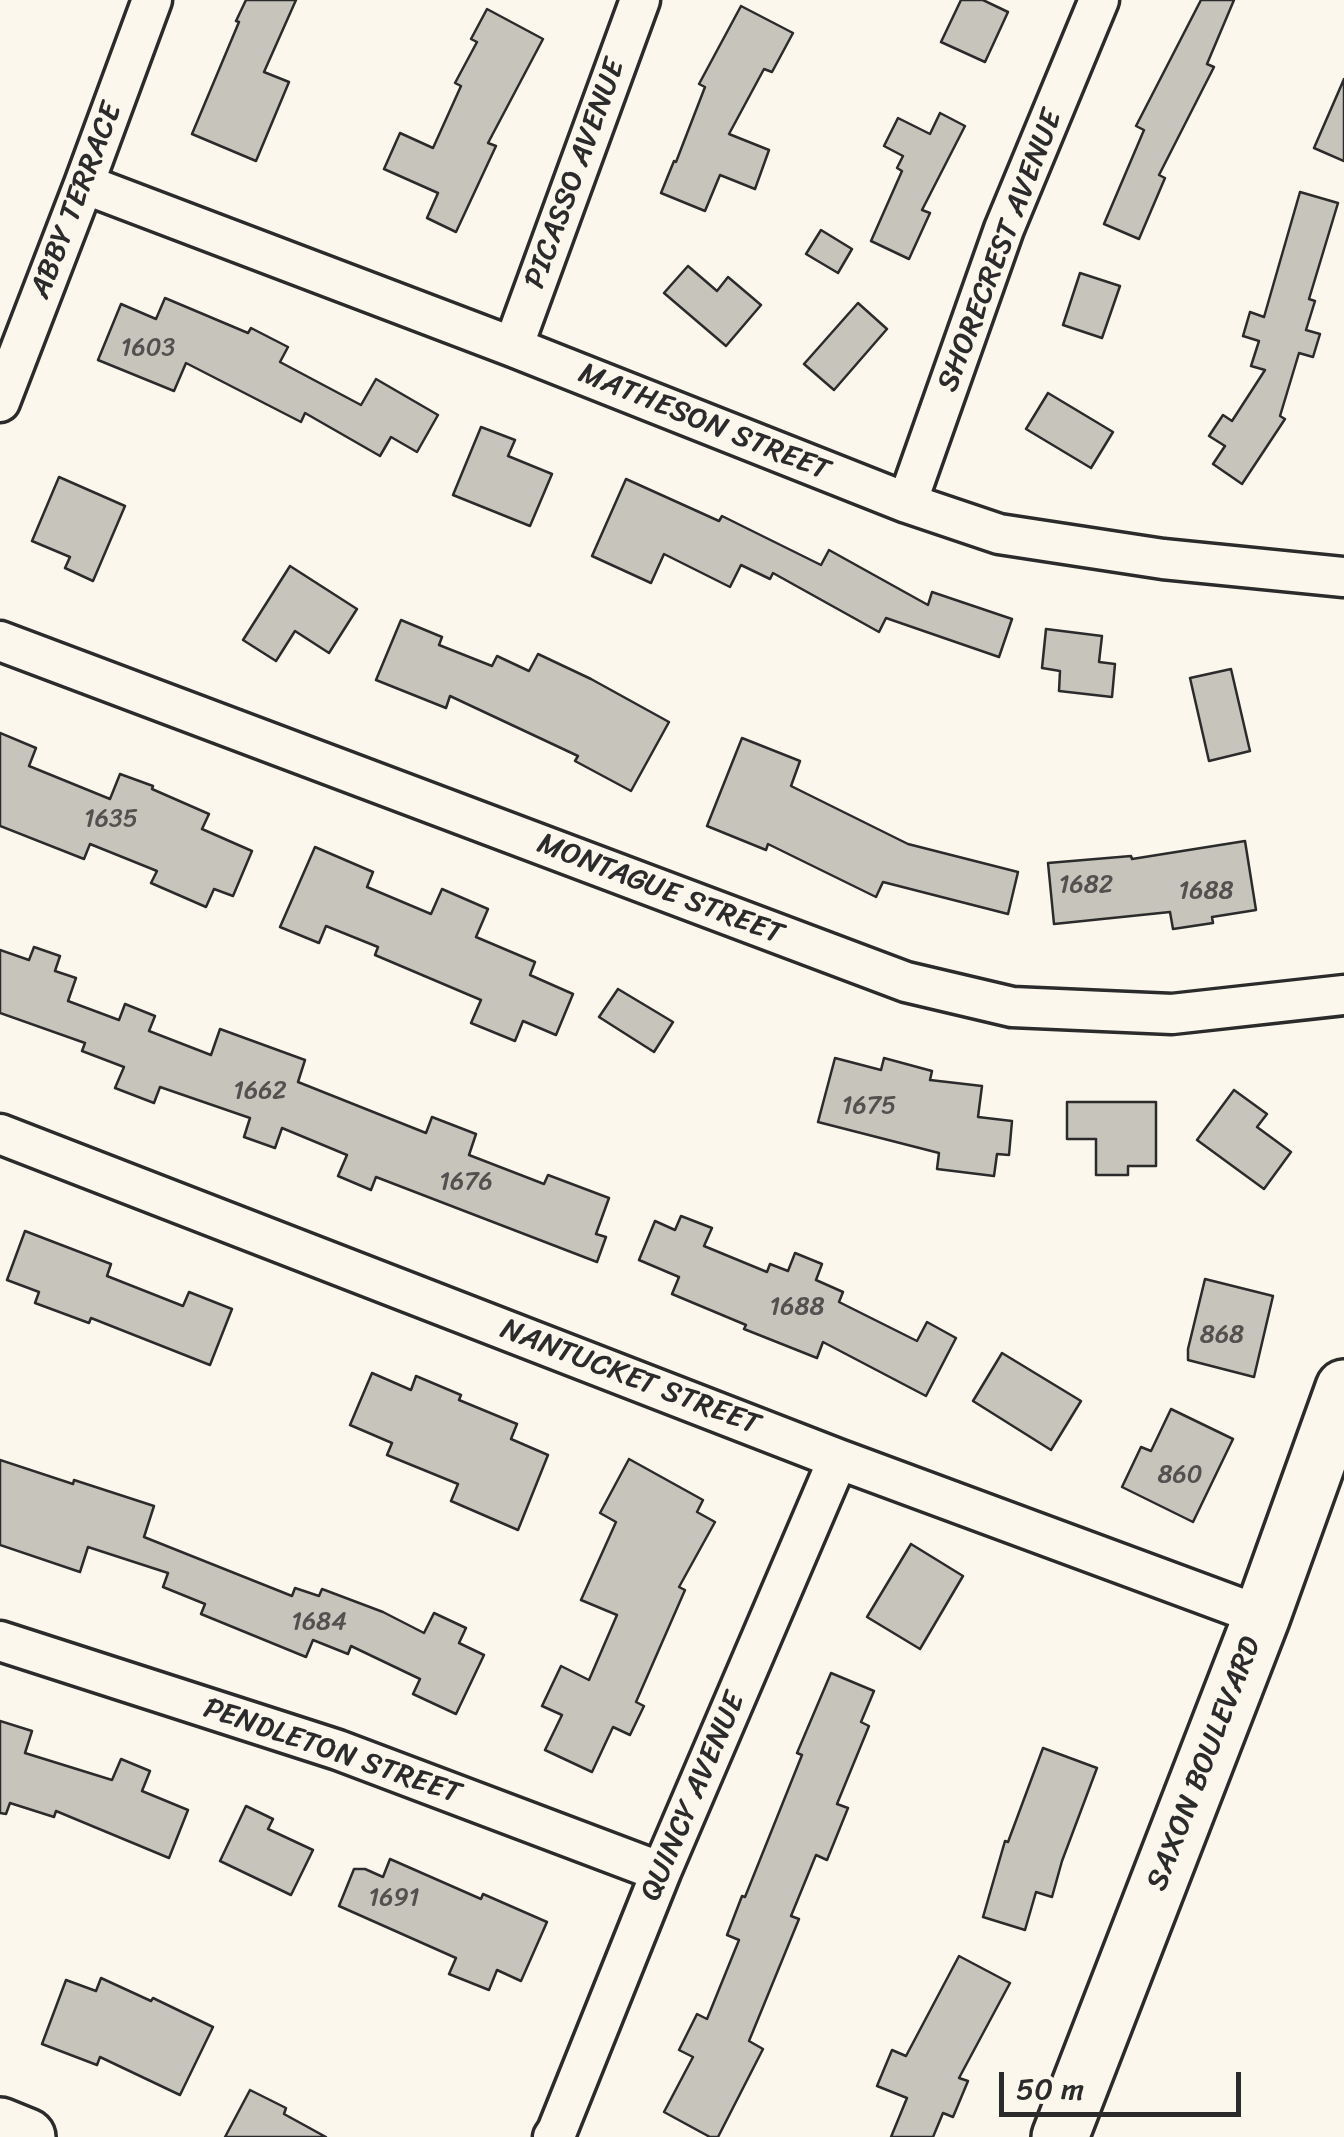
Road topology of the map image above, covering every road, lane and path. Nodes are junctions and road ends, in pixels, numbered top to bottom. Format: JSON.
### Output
{"nodes":[{"id":1,"x":152,"y":0,"type":"edge"},
{"id":2,"x":640,"y":0,"type":"edge"},
{"id":3,"x":1099,"y":0,"type":"edge"},
{"id":4,"x":84,"y":184,"type":"junction"},
{"id":5,"x":512,"y":347,"type":"junction"},
{"id":6,"x":0,"y":402,"type":"edge"},
{"id":7,"x":908,"y":503,"type":"junction"},
{"id":8,"x":1344,"y":577,"type":"edge"},
{"id":9,"x":0,"y":641,"type":"edge"},
{"id":10,"x":1344,"y":995,"type":"edge"},
{"id":11,"x":0,"y":1134,"type":"edge"},
{"id":12,"x":1344,"y":1388,"type":"edge"},
{"id":13,"x":838,"y":1458,"type":"junction"},
{"id":14,"x":1262,"y":1616,"type":"junction"},
{"id":15,"x":0,"y":1640,"type":"edge"},
{"id":16,"x":661,"y":1872,"type":"junction"},
{"id":17,"x":0,"y":2126,"type":"edge"},
{"id":18,"x":27,"y":2137,"type":"edge"},
{"id":19,"x":552,"y":2137,"type":"edge"},
{"id":20,"x":1060,"y":2137,"type":"edge"}],
"edges":[{"from":1,"to":4,"type":"street","name":"ABBY TERRACE"},
{"from":2,"to":5,"type":"street","name":"PICASSO AVENUE"},
{"from":3,"to":7,"type":"street","name":"SHORECREST AVENUE"},
{"from":4,"to":5,"type":"street","name":"MATHESON STREET"},
{"from":4,"to":6,"type":"street","name":"ABBY TERRACE"},
{"from":5,"to":7,"type":"street","name":"MATHESON STREET"},
{"from":7,"to":8,"type":"street","name":"MATHESON STREET"},
{"from":9,"to":10,"type":"street","name":"MONTAGUE STREET"},
{"from":11,"to":13,"type":"street","name":"NANTUCKET STREET"},
{"from":12,"to":14,"type":"main road","name":"SAXON BOULEVARD"},
{"from":13,"to":14,"type":"street","name":"NANTUCKET STREET"},
{"from":13,"to":16,"type":"street","name":"QUINCY AVENUE"},
{"from":14,"to":20,"type":"main road","name":"SAXON BOULEVARD"},
{"from":15,"to":16,"type":"street","name":"PENDLETON STREET"},
{"from":16,"to":19,"type":"street","name":"QUINCY AVENUE"},
{"from":17,"to":18,"type":"main road"}]}
